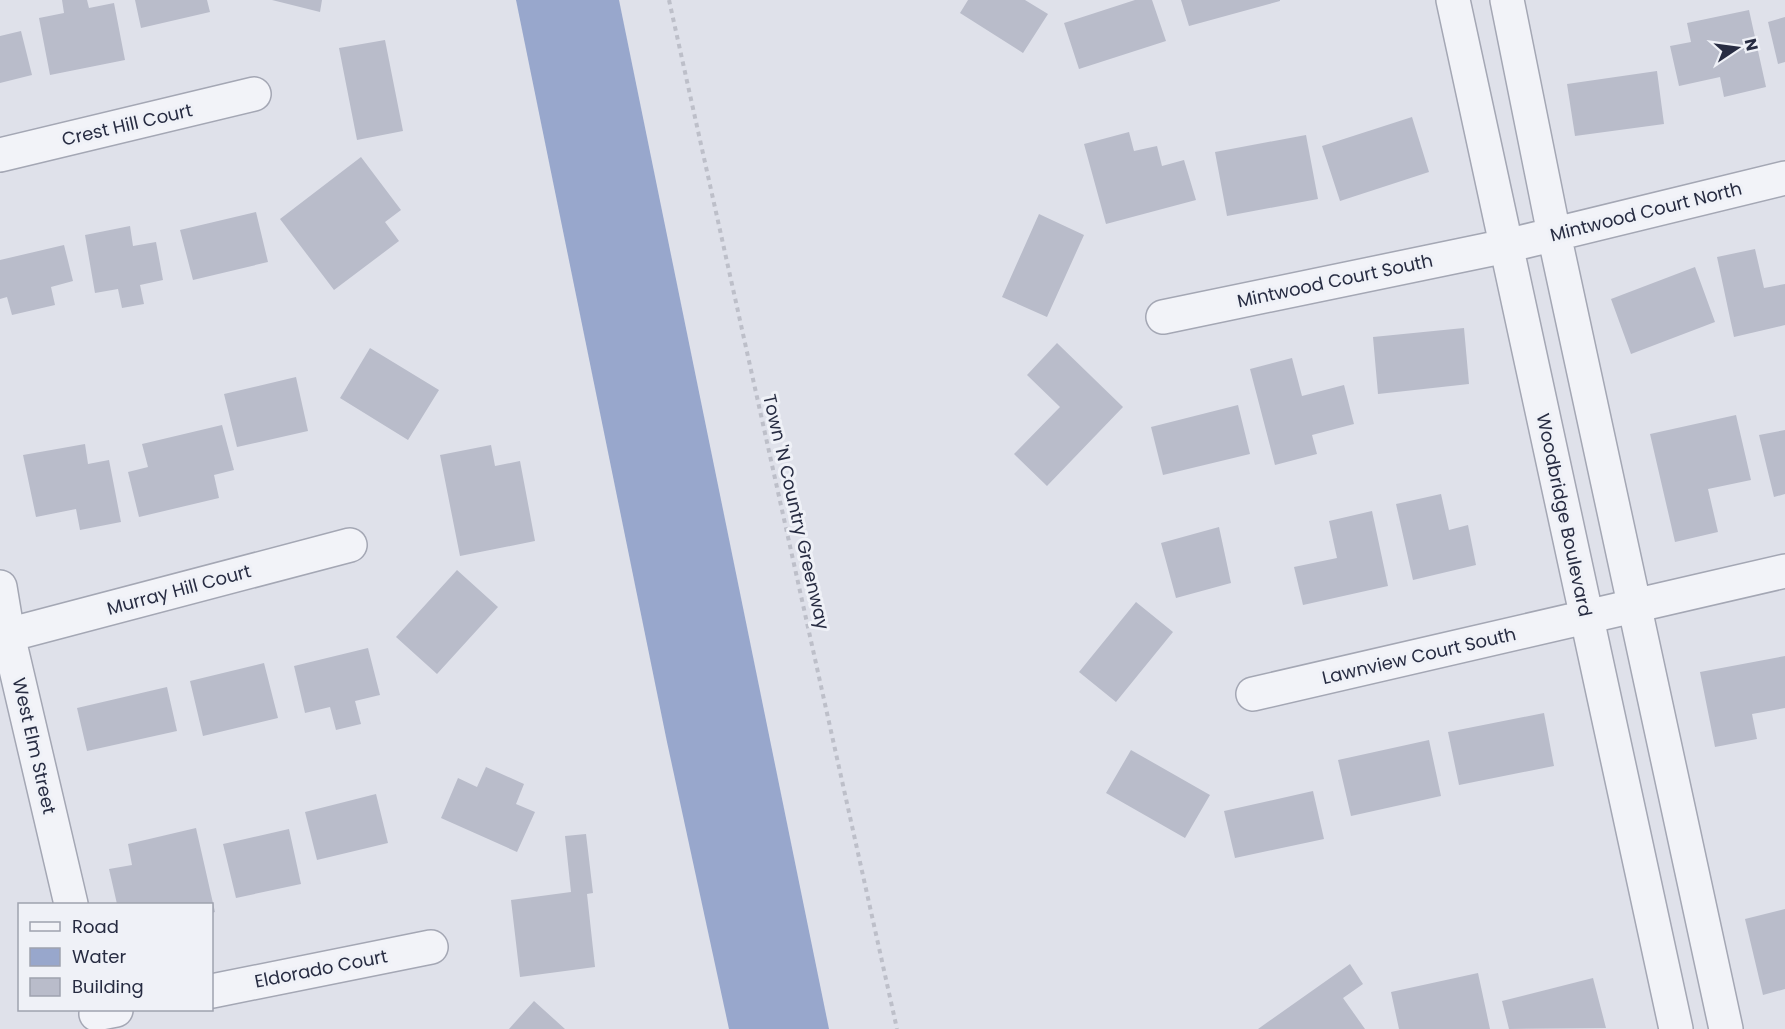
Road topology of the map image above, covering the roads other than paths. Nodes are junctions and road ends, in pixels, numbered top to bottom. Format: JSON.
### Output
{"nodes":[{"id":1,"x":1453,"y":0,"type":"edge"},
{"id":2,"x":1507,"y":0,"type":"edge"},
{"id":3,"x":254,"y":94,"type":"dead end"},
{"id":4,"x":0,"y":155,"type":"edge"},
{"id":5,"x":1785,"y":178,"type":"edge"},
{"id":6,"x":1554,"y":234,"type":"junction"},
{"id":7,"x":1506,"y":246,"type":"junction"},
{"id":8,"x":1163,"y":317,"type":"dead end"},
{"id":9,"x":350,"y":545,"type":"dead end"},
{"id":10,"x":1785,"y":571,"type":"edge"},
{"id":11,"x":0,"y":587,"type":"edge"},
{"id":12,"x":1636,"y":606,"type":"junction"},
{"id":13,"x":1586,"y":618,"type":"junction"},
{"id":14,"x":8,"y":635,"type":"junction"},
{"id":15,"x":1253,"y":694,"type":"dead end"},
{"id":16,"x":70,"y":903,"type":"edge"},
{"id":17,"x":431,"y":947,"type":"dead end"},
{"id":18,"x":213,"y":991,"type":"edge"},
{"id":19,"x":1676,"y":1029,"type":"edge"},
{"id":20,"x":1726,"y":1029,"type":"edge"}],
"edges":[{"from":1,"to":7,"type":"street","name":"Woodbridge Boulevard"},
{"from":2,"to":6,"type":"street"},
{"from":3,"to":4,"type":"street","name":"Crest Hill Court"},
{"from":5,"to":6,"type":"street","name":"Mintwood Court North"},
{"from":6,"to":7,"type":"street","name":"Mintwood Court North"},
{"from":6,"to":12,"type":"street"},
{"from":7,"to":8,"type":"street","name":"Mintwood Court South"},
{"from":7,"to":13,"type":"street","name":"Woodbridge Boulevard"},
{"from":9,"to":14,"type":"street","name":"Murray Hill Court"},
{"from":10,"to":12,"type":"street","name":"Lawnview Court South"},
{"from":11,"to":14,"type":"street","name":"West Elm Street"},
{"from":12,"to":13,"type":"street","name":"Lawnview Court South"},
{"from":12,"to":20,"type":"street"},
{"from":13,"to":15,"type":"street","name":"Lawnview Court South"},
{"from":13,"to":19,"type":"street","name":"Woodbridge Boulevard"},
{"from":14,"to":16,"type":"street","name":"West Elm Street"},
{"from":17,"to":18,"type":"street","name":"Eldorado Court"}]}
